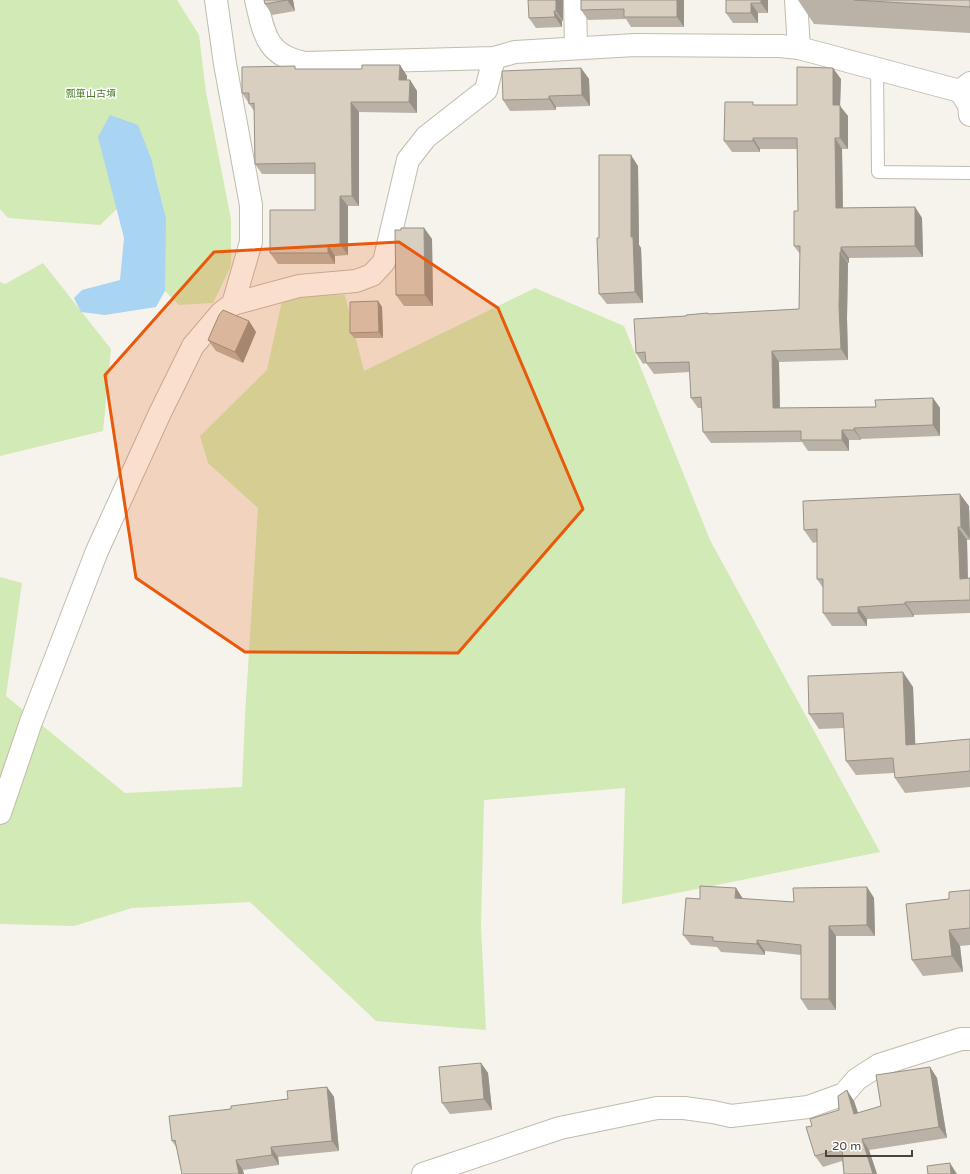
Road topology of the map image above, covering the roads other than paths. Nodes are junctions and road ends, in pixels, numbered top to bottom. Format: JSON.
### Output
{"nodes":[{"id":1,"x":216,"y":0,"type":"edge"},
{"id":2,"x":256,"y":0,"type":"edge"},
{"id":3,"x":575,"y":0,"type":"edge"},
{"id":4,"x":796,"y":0,"type":"edge"},
{"id":5,"x":576,"y":48,"type":"junction"},
{"id":6,"x":799,"y":48,"type":"junction"},
{"id":7,"x":494,"y":58,"type":"junction"},
{"id":8,"x":877,"y":69,"type":"junction"},
{"id":9,"x":965,"y":87,"type":"edge"},
{"id":10,"x":970,"y":115,"type":"edge"},
{"id":11,"x":970,"y":173,"type":"edge"},
{"id":12,"x":233,"y":304,"type":"junction"},
{"id":13,"x":0,"y":812,"type":"edge"},
{"id":14,"x":970,"y":1039,"type":"edge"},
{"id":15,"x":423,"y":1174,"type":"edge"}],
"edges":[{"from":1,"to":12,"type":"street"},
{"from":2,"to":7,"type":"street"},
{"from":3,"to":5,"type":"street"},
{"from":4,"to":6,"type":"street"},
{"from":5,"to":6,"type":"street"},
{"from":5,"to":7,"type":"street"},
{"from":6,"to":8,"type":"street"},
{"from":7,"to":12,"type":"street"},
{"from":8,"to":9,"type":"street"},
{"from":8,"to":11,"type":"lane"},
{"from":9,"to":10,"type":"street"},
{"from":12,"to":13,"type":"street"},
{"from":14,"to":15,"type":"street"}]}
